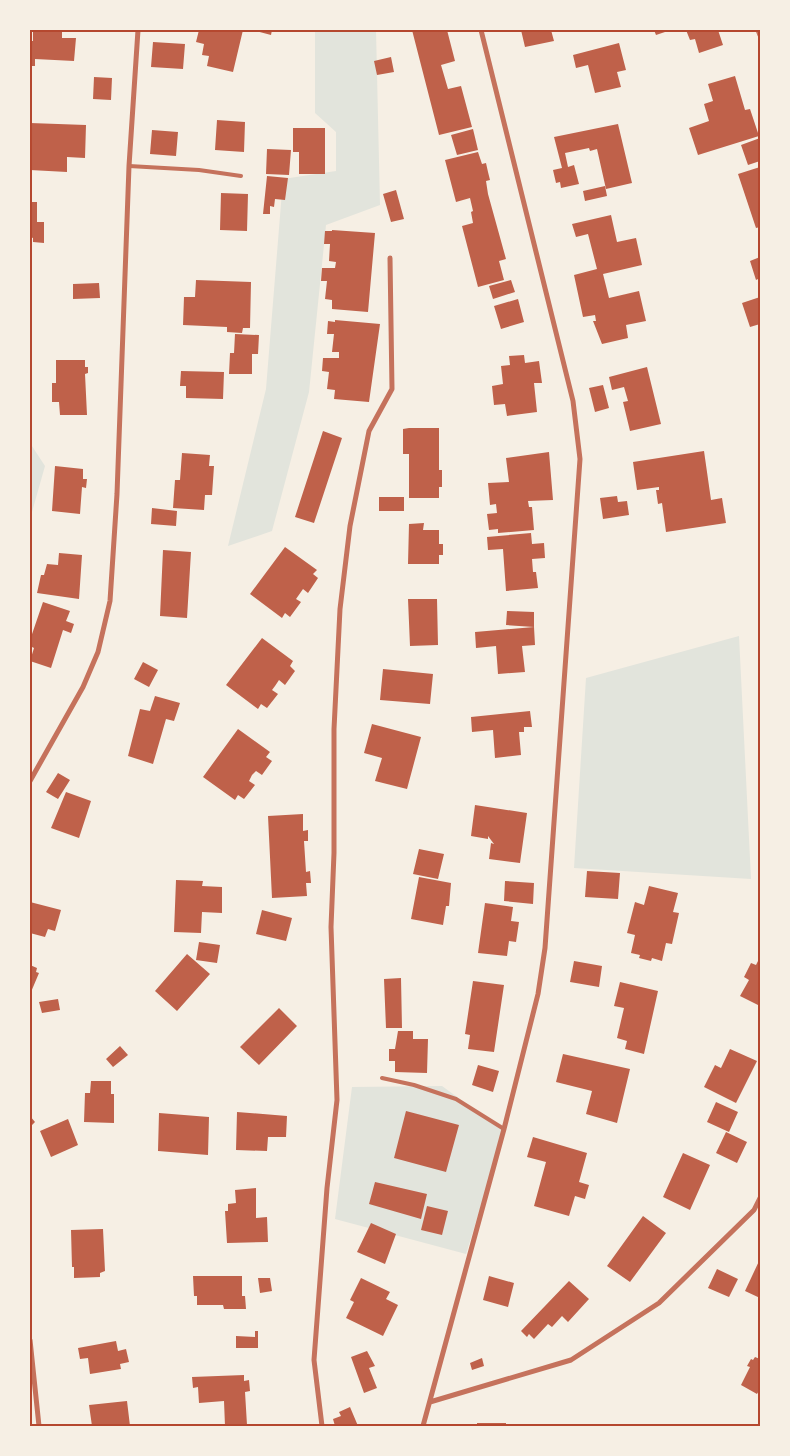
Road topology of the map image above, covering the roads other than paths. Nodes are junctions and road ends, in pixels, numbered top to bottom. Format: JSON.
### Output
{"nodes":[{"id":1,"x":138,"y":30,"type":"edge"},
{"id":2,"x":481,"y":30,"type":"edge"},
{"id":3,"x":758,"y":30,"type":"edge"},
{"id":4,"x":760,"y":35,"type":"edge"},
{"id":5,"x":129,"y":166,"type":"junction"},
{"id":6,"x":241,"y":176,"type":"dead end"},
{"id":7,"x":390,"y":258,"type":"dead end"},
{"id":8,"x":30,"y":781,"type":"edge"},
{"id":9,"x":382,"y":1078,"type":"dead end"},
{"id":10,"x":504,"y":1129,"type":"junction"},
{"id":11,"x":760,"y":1198,"type":"edge"},
{"id":12,"x":30,"y":1340,"type":"edge"},
{"id":13,"x":430,"y":1402,"type":"junction"},
{"id":14,"x":39,"y":1426,"type":"edge"},
{"id":15,"x":322,"y":1426,"type":"edge"},
{"id":16,"x":423,"y":1426,"type":"edge"}],
"edges":[{"from":1,"to":5,"type":"street"},
{"from":2,"to":10,"type":"street"},
{"from":3,"to":4,"type":"street"},
{"from":5,"to":6,"type":"lane"},
{"from":5,"to":8,"type":"street"},
{"from":7,"to":15,"type":"street"},
{"from":9,"to":10,"type":"lane"},
{"from":10,"to":13,"type":"street"},
{"from":11,"to":13,"type":"street"},
{"from":12,"to":14,"type":"street"},
{"from":13,"to":16,"type":"street"}]}
